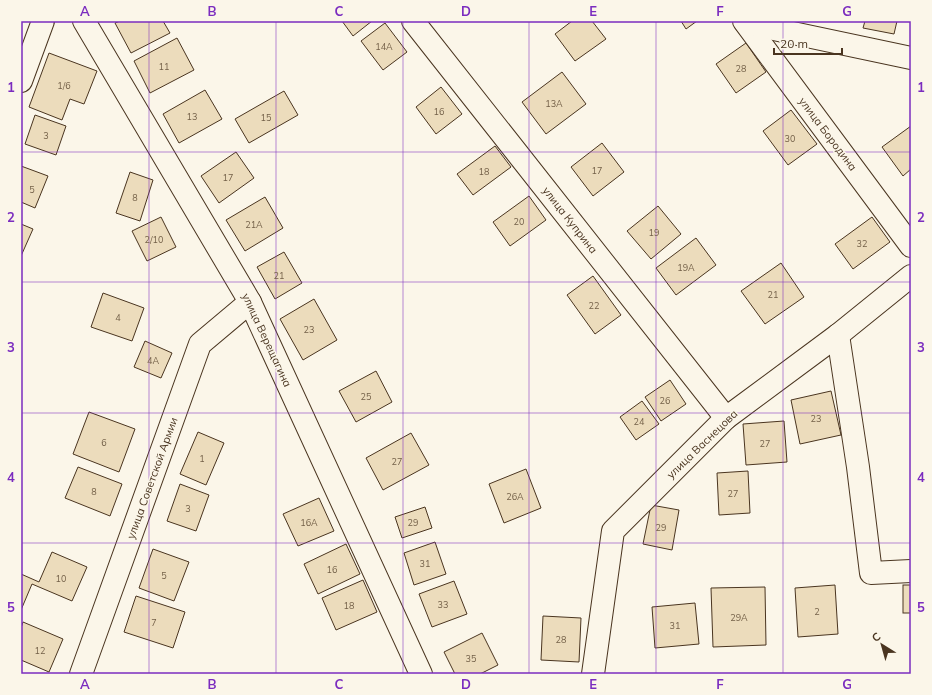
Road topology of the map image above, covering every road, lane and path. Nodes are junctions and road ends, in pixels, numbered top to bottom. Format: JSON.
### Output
{"nodes":[{"id":1,"x":43,"y":21,"type":"edge"},
{"id":2,"x":84,"y":21,"type":"edge"},
{"id":3,"x":413,"y":21,"type":"edge"},
{"id":4,"x":745,"y":22,"type":"edge"},
{"id":5,"x":911,"y":58,"type":"edge"},
{"id":6,"x":21,"y":81,"type":"edge"},
{"id":7,"x":911,"y":246,"type":"edge"},
{"id":8,"x":911,"y":276,"type":"edge"},
{"id":9,"x":250,"y":302,"type":"junction"},
{"id":10,"x":838,"y":335,"type":"junction"},
{"id":11,"x":726,"y":418,"type":"junction"},
{"id":12,"x":911,"y":571,"type":"edge"},
{"id":13,"x":81,"y":674,"type":"edge"},
{"id":14,"x":421,"y":674,"type":"edge"},
{"id":15,"x":594,"y":674,"type":"edge"}],
"edges":[{"from":1,"to":6,"type":"street"},
{"from":2,"to":9,"type":"street","name":"улица Верещагина"},
{"from":3,"to":11,"type":"street","name":"улица Куприна"},
{"from":4,"to":5,"type":"street"},
{"from":4,"to":7,"type":"street","name":"улица Бородина"},
{"from":8,"to":10,"type":"street","name":"улица Васнецова"},
{"from":9,"to":13,"type":"street","name":"улица Советской Армии"},
{"from":9,"to":14,"type":"street","name":"улица Верещагина"},
{"from":10,"to":11,"type":"street","name":"улица Васнецова"},
{"from":10,"to":12,"type":"street"},
{"from":11,"to":15,"type":"street","name":"улица Васнецова"}]}
